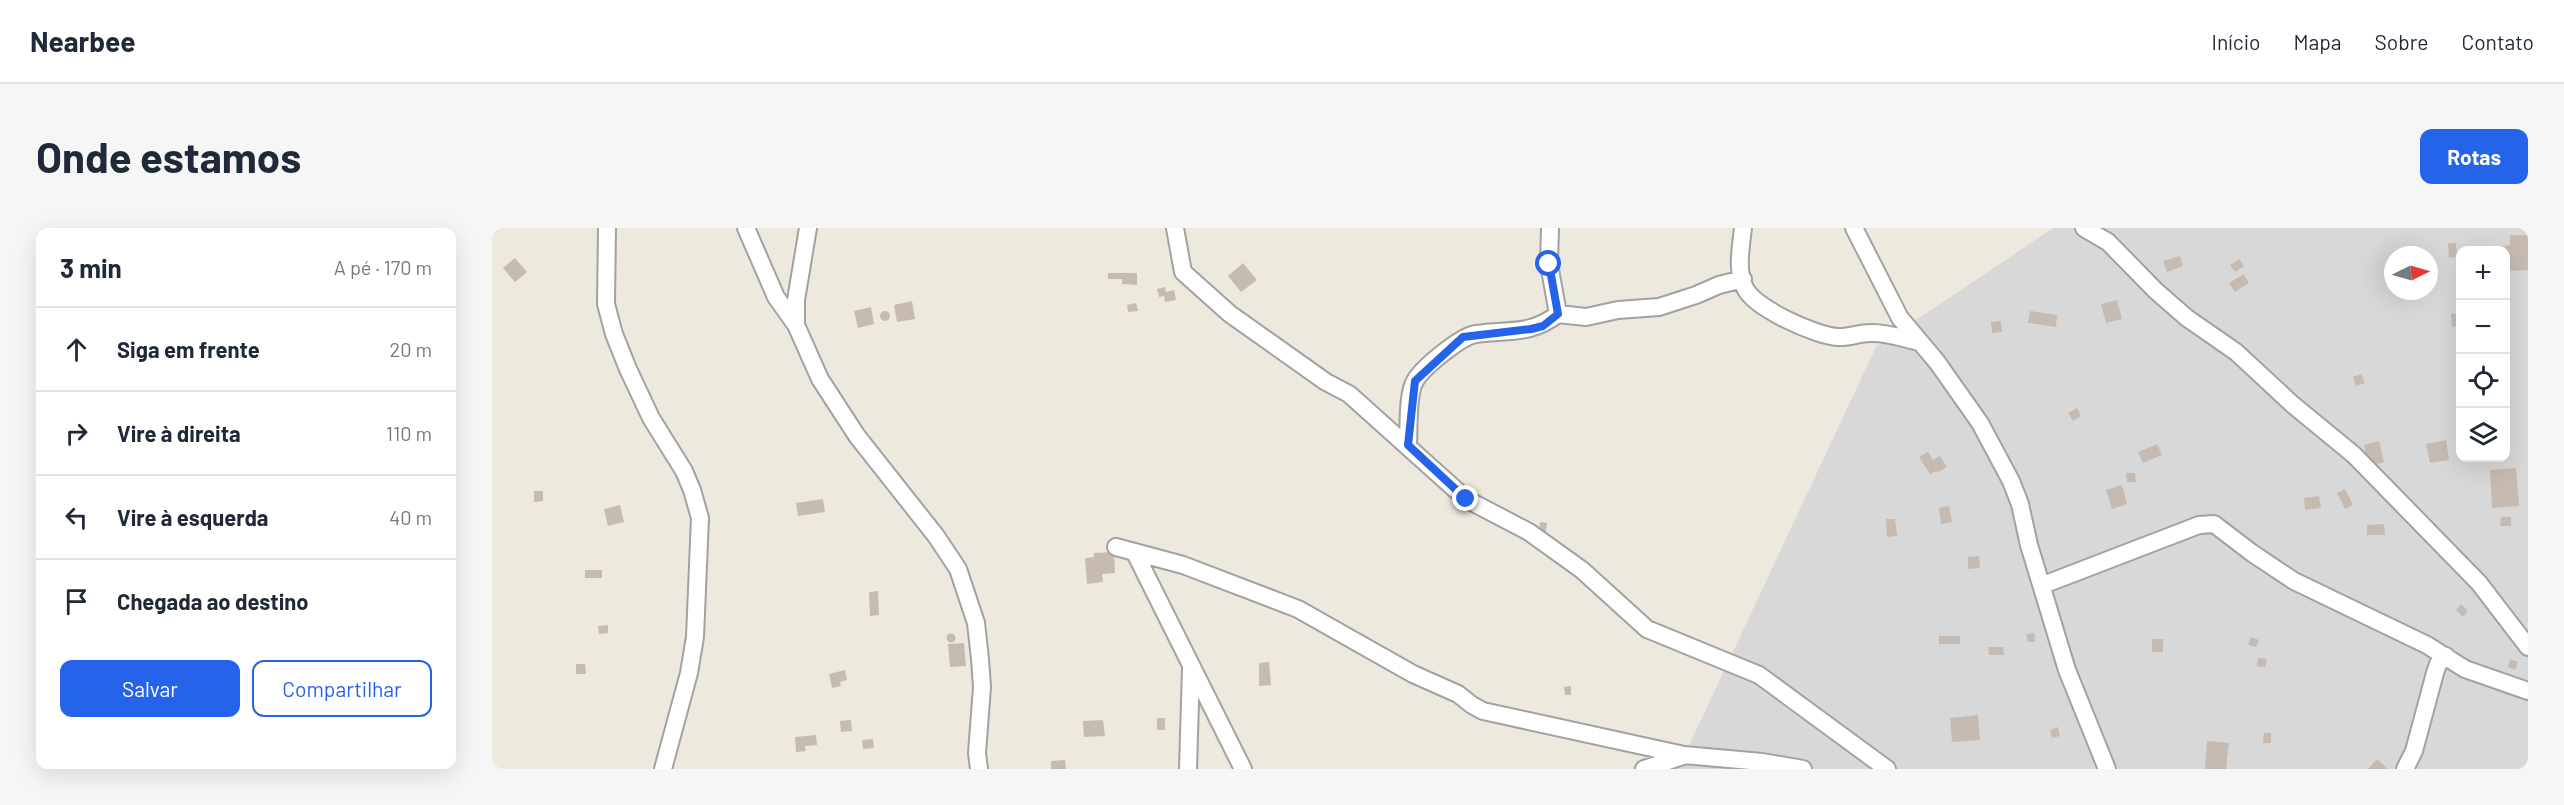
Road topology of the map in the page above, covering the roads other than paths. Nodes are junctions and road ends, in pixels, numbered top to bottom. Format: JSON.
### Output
{"nodes":[{"id":1,"x":607,"y":228,"type":"edge"},
{"id":2,"x":746,"y":228,"type":"edge"},
{"id":3,"x":808,"y":228,"type":"edge"},
{"id":4,"x":1175,"y":228,"type":"edge"},
{"id":5,"x":1550,"y":228,"type":"edge"},
{"id":6,"x":1743,"y":228,"type":"edge"},
{"id":7,"x":1854,"y":228,"type":"edge"},
{"id":8,"x":2084,"y":228,"type":"edge"},
{"id":9,"x":1743,"y":279,"type":"junction"},
{"id":10,"x":1558,"y":314,"type":"junction"},
{"id":11,"x":796,"y":325,"type":"junction"},
{"id":12,"x":1920,"y":342,"type":"junction"},
{"id":13,"x":1408,"y":445,"type":"junction"},
{"id":14,"x":1116,"y":548,"type":"dead end"},
{"id":15,"x":1135,"y":553,"type":"junction"},
{"id":16,"x":2043,"y":585,"type":"junction"},
{"id":17,"x":2528,"y":647,"type":"edge"},
{"id":18,"x":2446,"y":656,"type":"junction"},
{"id":19,"x":1191,"y":665,"type":"junction"},
{"id":20,"x":2528,"y":691,"type":"edge"},
{"id":21,"x":1684,"y":755,"type":"junction"},
{"id":22,"x":663,"y":769,"type":"edge"},
{"id":23,"x":979,"y":769,"type":"edge"},
{"id":24,"x":1188,"y":769,"type":"edge"},
{"id":25,"x":1243,"y":769,"type":"edge"},
{"id":26,"x":1644,"y":769,"type":"edge"},
{"id":27,"x":1803,"y":769,"type":"edge"},
{"id":28,"x":1887,"y":769,"type":"edge"},
{"id":29,"x":2107,"y":769,"type":"edge"},
{"id":30,"x":2405,"y":769,"type":"edge"}],
"edges":[{"from":1,"to":22,"type":"street"},
{"from":2,"to":11,"type":"street"},
{"from":3,"to":11,"type":"street"},
{"from":4,"to":13,"type":"street"},
{"from":5,"to":10,"type":"street"},
{"from":6,"to":9,"type":"street"},
{"from":7,"to":12,"type":"street"},
{"from":8,"to":17,"type":"street"},
{"from":9,"to":10,"type":"street"},
{"from":9,"to":12,"type":"street"},
{"from":10,"to":13,"type":"street"},
{"from":11,"to":23,"type":"street"},
{"from":12,"to":16,"type":"street"},
{"from":13,"to":28,"type":"street"},
{"from":14,"to":15,"type":"street"},
{"from":15,"to":19,"type":"street"},
{"from":15,"to":21,"type":"street"},
{"from":16,"to":18,"type":"street"},
{"from":16,"to":29,"type":"street"},
{"from":18,"to":20,"type":"street"},
{"from":18,"to":30,"type":"street"},
{"from":19,"to":24,"type":"street"},
{"from":19,"to":25,"type":"street"},
{"from":21,"to":26,"type":"street"},
{"from":21,"to":27,"type":"street"}]}
